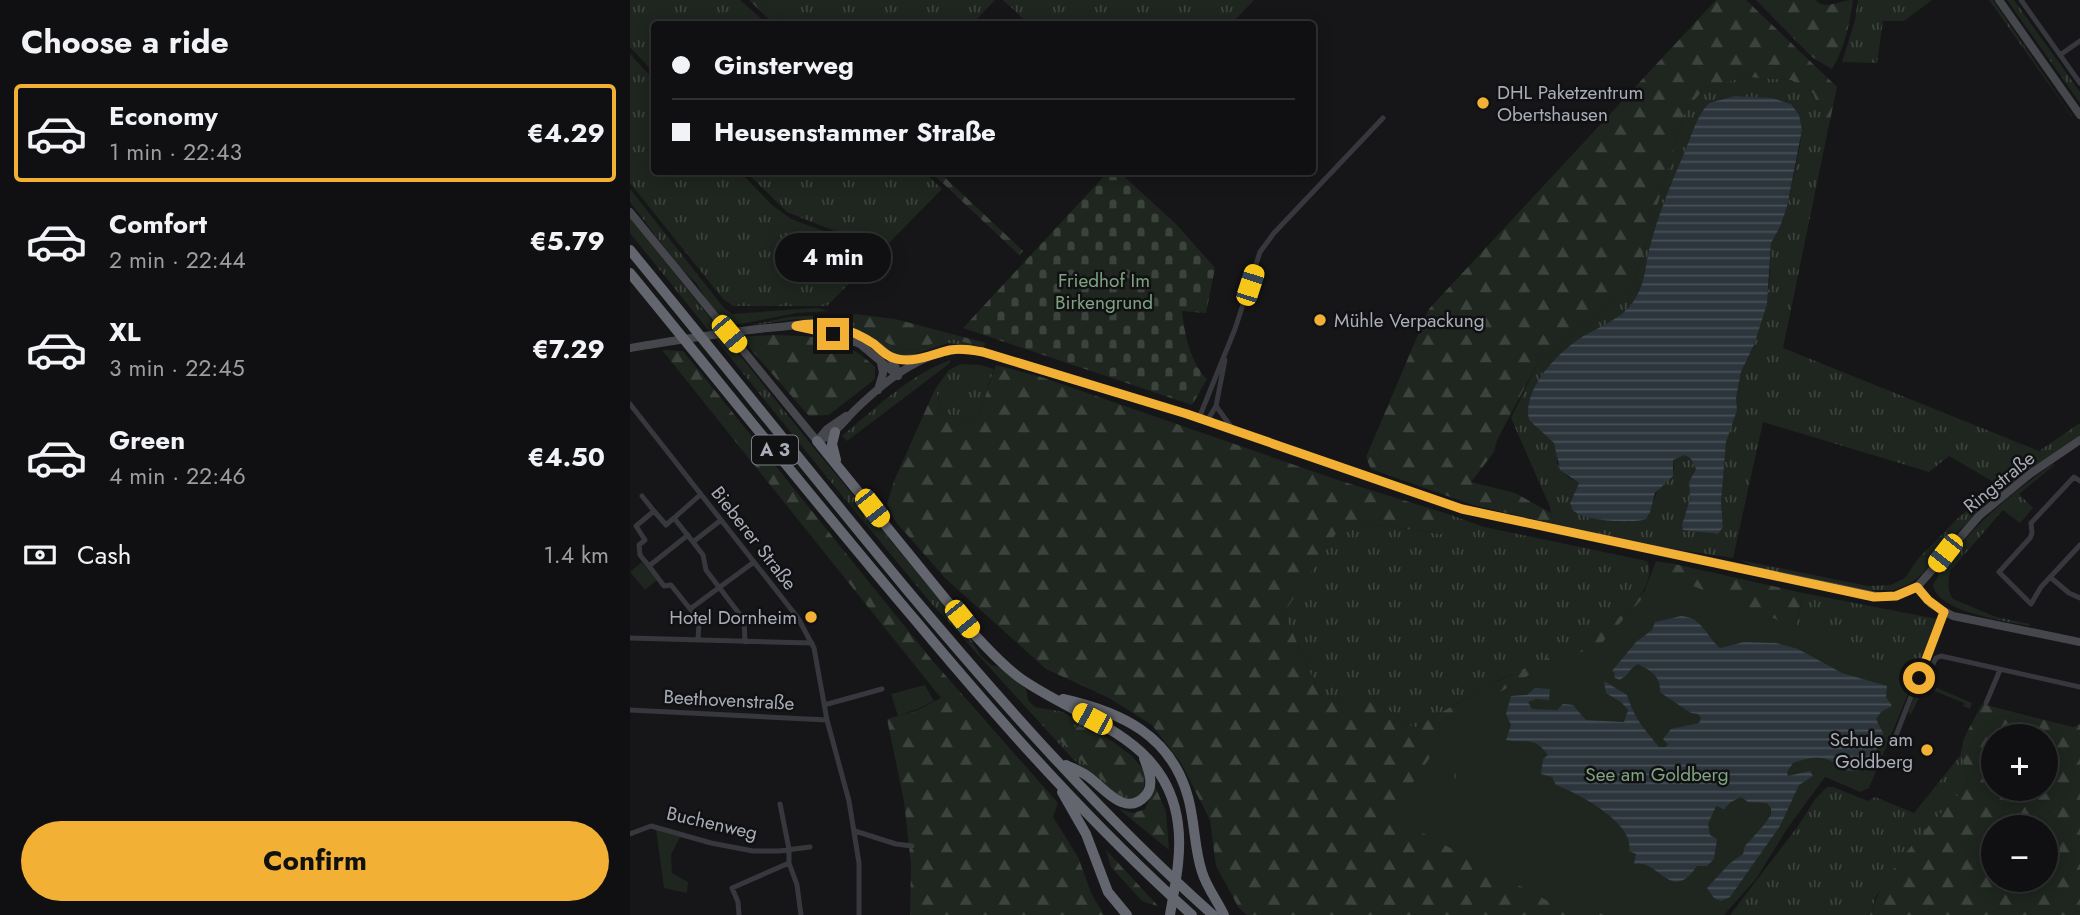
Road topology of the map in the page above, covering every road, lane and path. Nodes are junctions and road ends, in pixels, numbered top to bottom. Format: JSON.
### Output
{"nodes":[{"id":1,"x":1999,"y":0,"type":"edge"},
{"id":2,"x":2021,"y":0,"type":"edge"},
{"id":3,"x":2080,"y":41,"type":"edge"},
{"id":4,"x":2060,"y":55,"type":"junction"},
{"id":5,"x":2080,"y":83,"type":"edge"},
{"id":6,"x":2080,"y":115,"type":"edge"},
{"id":7,"x":1383,"y":118,"type":"dead end"},
{"id":8,"x":630,"y":212,"type":"edge"},
{"id":9,"x":630,"y":250,"type":"edge"},
{"id":10,"x":630,"y":272,"type":"edge"},
{"id":11,"x":630,"y":348,"type":"edge"},
{"id":12,"x":881,"y":355,"type":"junction"},
{"id":13,"x":1225,"y":356,"type":"junction"},
{"id":14,"x":923,"y":358,"type":"junction"},
{"id":15,"x":898,"y":376,"type":"junction"},
{"id":16,"x":878,"y":390,"type":"junction"},
{"id":17,"x":630,"y":404,"type":"edge"},
{"id":18,"x":1216,"y":405,"type":"junction"},
{"id":19,"x":1203,"y":420,"type":"junction"},
{"id":20,"x":806,"y":426,"type":"junction"},
{"id":21,"x":831,"y":430,"type":"junction"},
{"id":22,"x":1234,"y":430,"type":"junction"},
{"id":23,"x":2080,"y":440,"type":"edge"},
{"id":24,"x":817,"y":441,"type":"junction"},
{"id":25,"x":839,"y":466,"type":"junction"},
{"id":26,"x":2080,"y":481,"type":"edge"},
{"id":27,"x":700,"y":495,"type":"junction"},
{"id":28,"x":642,"y":496,"type":"dead end"},
{"id":29,"x":654,"y":511,"type":"junction"},
{"id":30,"x":674,"y":518,"type":"junction"},
{"id":31,"x":721,"y":520,"type":"junction"},
{"id":32,"x":633,"y":524,"type":"edge"},
{"id":33,"x":688,"y":535,"type":"junction"},
{"id":34,"x":693,"y":542,"type":"junction"},
{"id":35,"x":2080,"y":545,"type":"edge"},
{"id":36,"x":754,"y":562,"type":"junction"},
{"id":37,"x":649,"y":566,"type":"junction"},
{"id":38,"x":2050,"y":577,"type":"junction"},
{"id":39,"x":1917,"y":587,"type":"junction"},
{"id":40,"x":719,"y":589,"type":"junction"},
{"id":41,"x":2080,"y":598,"type":"edge"},
{"id":42,"x":690,"y":609,"type":"junction"},
{"id":43,"x":1944,"y":612,"type":"junction"},
{"id":44,"x":630,"y":638,"type":"edge"},
{"id":45,"x":698,"y":640,"type":"junction"},
{"id":46,"x":745,"y":642,"type":"junction"},
{"id":47,"x":2080,"y":642,"type":"edge"},
{"id":48,"x":812,"y":643,"type":"junction"},
{"id":49,"x":1930,"y":670,"type":"dead end"},
{"id":50,"x":2000,"y":670,"type":"junction"},
{"id":51,"x":2080,"y":687,"type":"edge"},
{"id":52,"x":882,"y":689,"type":"dead end"},
{"id":53,"x":1047,"y":695,"type":"junction"},
{"id":54,"x":1986,"y":703,"type":"dead end"},
{"id":55,"x":824,"y":705,"type":"junction"},
{"id":56,"x":630,"y":710,"type":"edge"},
{"id":57,"x":827,"y":720,"type":"junction"},
{"id":58,"x":1893,"y":743,"type":"dead end"},
{"id":59,"x":1142,"y":752,"type":"junction"},
{"id":60,"x":1058,"y":761,"type":"junction"},
{"id":61,"x":1051,"y":775,"type":"junction"},
{"id":62,"x":780,"y":804,"type":"dead end"},
{"id":63,"x":855,"y":831,"type":"junction"},
{"id":64,"x":630,"y":834,"type":"edge"},
{"id":65,"x":912,"y":846,"type":"dead end"},
{"id":66,"x":810,"y":847,"type":"dead end"},
{"id":67,"x":789,"y":849,"type":"junction"},
{"id":68,"x":789,"y":863,"type":"junction"},
{"id":69,"x":739,"y":915,"type":"edge"},
{"id":70,"x":801,"y":915,"type":"edge"},
{"id":71,"x":859,"y":915,"type":"edge"},
{"id":72,"x":1127,"y":915,"type":"edge"},
{"id":73,"x":1170,"y":915,"type":"edge"},
{"id":74,"x":1192,"y":915,"type":"edge"},
{"id":75,"x":1213,"y":915,"type":"edge"},
{"id":76,"x":1224,"y":915,"type":"edge"}],
"edges":[{"from":1,"to":6,"type":"main road"},
{"from":2,"to":4,"type":"street"},
{"from":3,"to":4,"type":"street"},
{"from":4,"to":5,"type":"street"},
{"from":7,"to":13,"type":"street"},
{"from":8,"to":20,"type":"main road"},
{"from":9,"to":60,"type":"highway","number":"A 3"},
{"from":10,"to":61,"type":"highway","number":"A 3"},
{"from":11,"to":12,"type":"main road"},
{"from":12,"to":14,"type":"main road"},
{"from":12,"to":15,"type":"main road"},
{"from":12,"to":16,"type":"main road"},
{"from":13,"to":18,"type":"street"},
{"from":13,"to":19,"type":"street"},
{"from":14,"to":15,"type":"main road"},
{"from":14,"to":19,"type":"main road"},
{"from":15,"to":16,"type":"main road"},
{"from":16,"to":21,"type":"main road"},
{"from":17,"to":27,"type":"street","name":"Bieberer Straße"},
{"from":18,"to":19,"type":"street"},
{"from":18,"to":22,"type":"street"},
{"from":19,"to":22,"type":"main road"},
{"from":20,"to":21,"type":"main road"},
{"from":20,"to":24,"type":"main road"},
{"from":21,"to":24,"type":"main road"},
{"from":21,"to":25,"type":"highway"},
{"from":22,"to":39,"type":"main road"},
{"from":23,"to":39,"type":"main road","name":"Ringstraße"},
{"from":24,"to":25,"type":"highway"},
{"from":25,"to":53,"type":"highway"},
{"from":26,"to":38,"type":"street"},
{"from":27,"to":30,"type":"street"},
{"from":27,"to":31,"type":"street","name":"Bieberer Straße"},
{"from":28,"to":29,"type":"street"},
{"from":29,"to":30,"type":"street"},
{"from":29,"to":32,"type":"street"},
{"from":30,"to":33,"type":"street"},
{"from":31,"to":34,"type":"street"},
{"from":31,"to":36,"type":"street","name":"Bieberer Straße"},
{"from":32,"to":37,"type":"street"},
{"from":33,"to":34,"type":"street"},
{"from":33,"to":37,"type":"street"},
{"from":34,"to":40,"type":"street"},
{"from":35,"to":38,"type":"street"},
{"from":36,"to":40,"type":"street"},
{"from":36,"to":48,"type":"street","name":"Bieberer Straße"},
{"from":37,"to":42,"type":"street"},
{"from":38,"to":41,"type":"street"},
{"from":39,"to":43,"type":"main road"},
{"from":40,"to":42,"type":"street"},
{"from":40,"to":46,"type":"street"},
{"from":42,"to":45,"type":"street"},
{"from":43,"to":47,"type":"main road"},
{"from":43,"to":58,"type":"street"},
{"from":44,"to":45,"type":"street"},
{"from":45,"to":46,"type":"street"},
{"from":46,"to":48,"type":"street"},
{"from":48,"to":55,"type":"street","name":"Bieberer Straße"},
{"from":49,"to":50,"type":"street"},
{"from":50,"to":51,"type":"street"},
{"from":50,"to":54,"type":"street"},
{"from":52,"to":55,"type":"street"},
{"from":53,"to":59,"type":"highway"},
{"from":53,"to":76,"type":"highway"},
{"from":55,"to":57,"type":"street","name":"Bieberer Straße"},
{"from":56,"to":57,"type":"street","name":"Beethovenstraße"},
{"from":57,"to":63,"type":"street","name":"Bieberer Straße"},
{"from":59,"to":60,"type":"highway"},
{"from":59,"to":73,"type":"highway"},
{"from":60,"to":75,"type":"highway","number":"A 3"},
{"from":61,"to":72,"type":"highway"},
{"from":61,"to":74,"type":"highway","number":"A 3"},
{"from":62,"to":67,"type":"street","name":"Buchenweg"},
{"from":63,"to":65,"type":"street"},
{"from":63,"to":71,"type":"street","name":"Bieberer Straße"},
{"from":64,"to":67,"type":"street","name":"Buchenweg"},
{"from":66,"to":67,"type":"street","name":"Buchenweg"},
{"from":67,"to":68,"type":"street","name":"Buchenweg"},
{"from":68,"to":69,"type":"street"},
{"from":68,"to":70,"type":"street","name":"Buchenweg"}]}
